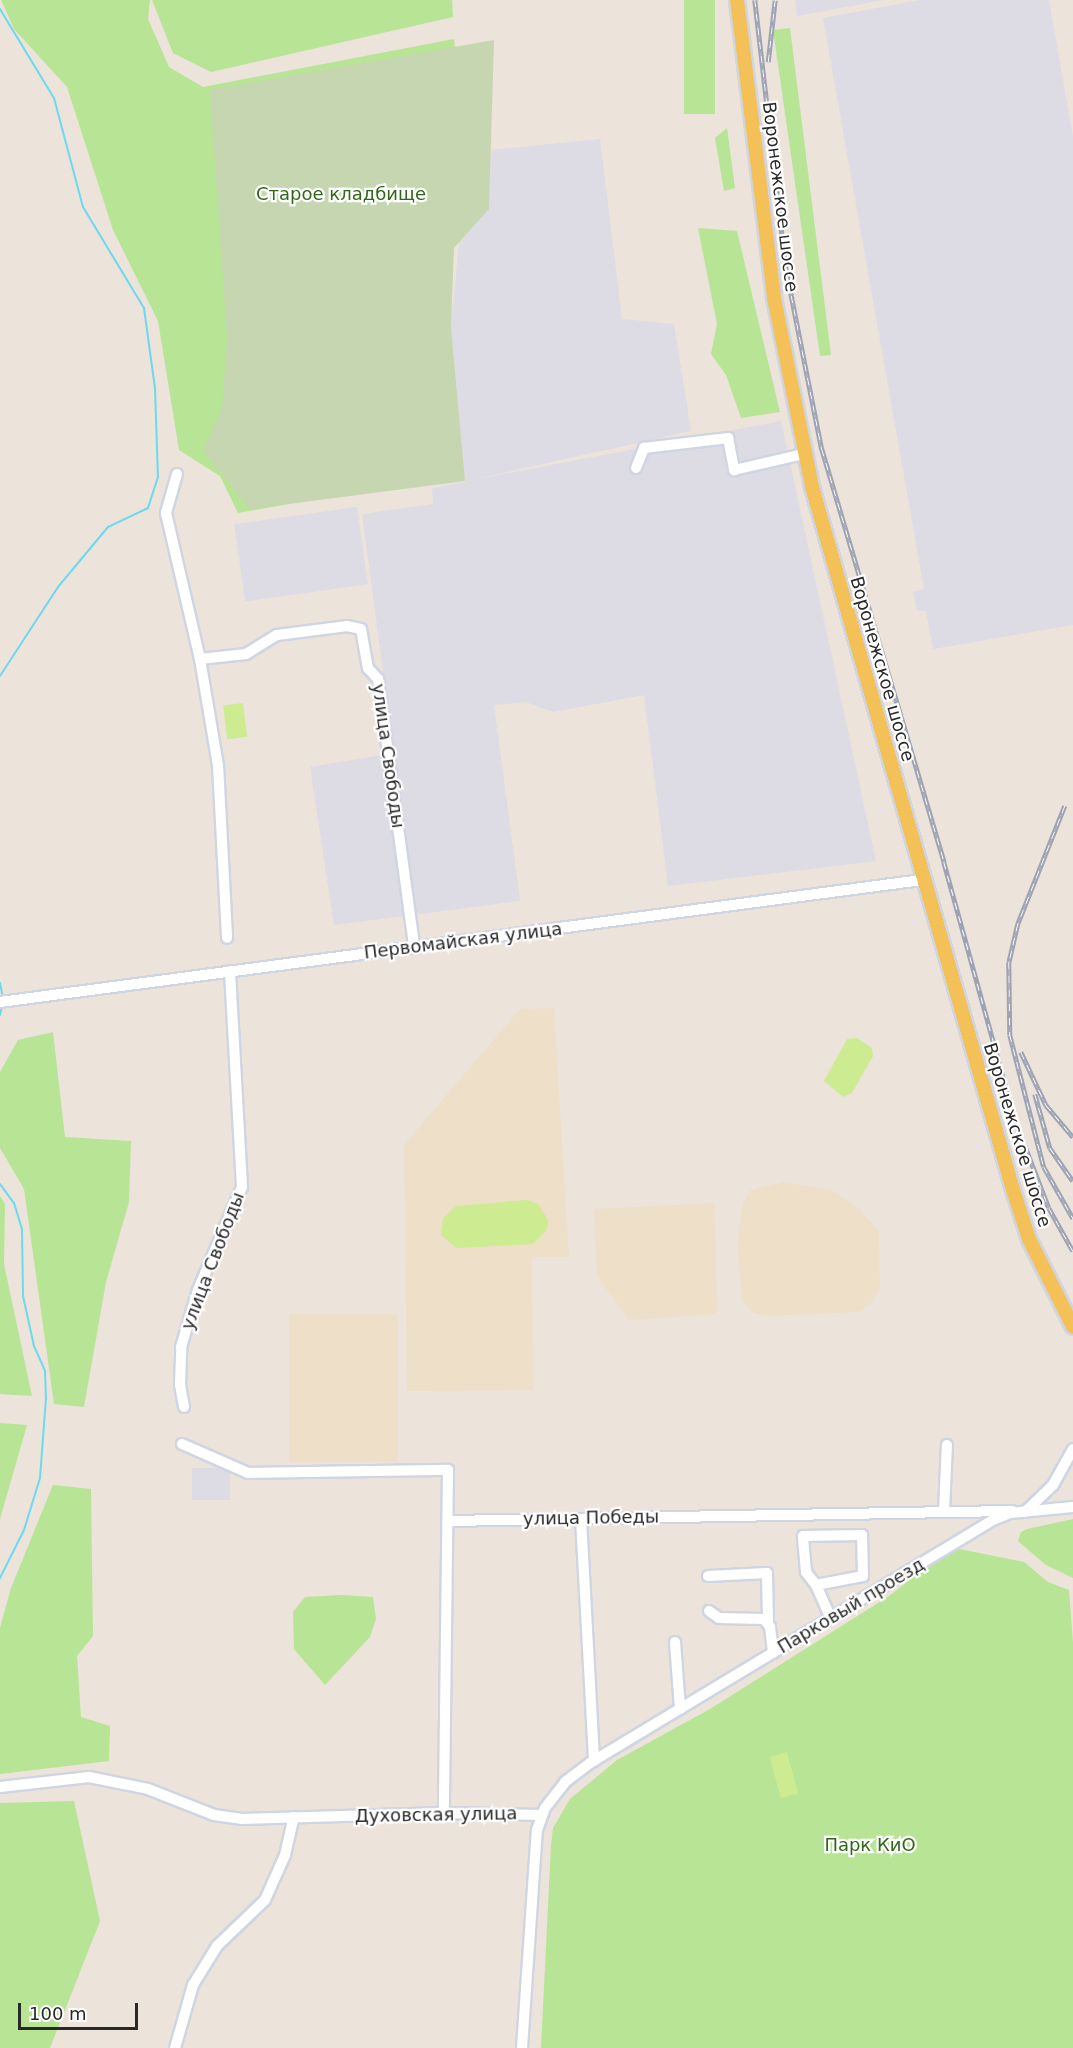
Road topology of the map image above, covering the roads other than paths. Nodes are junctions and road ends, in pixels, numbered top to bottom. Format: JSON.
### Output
{"nodes":[{"id":1,"x":737,"y":0,"type":"edge"},
{"id":2,"x":804,"y":454,"type":"junction"},
{"id":3,"x":636,"y":468,"type":"dead end"},
{"id":4,"x":177,"y":474,"type":"dead end"},
{"id":5,"x":200,"y":659,"type":"junction"},
{"id":6,"x":922,"y":880,"type":"junction"},
{"id":7,"x":227,"y":938,"type":"dead end"},
{"id":8,"x":414,"y":947,"type":"junction"},
{"id":9,"x":230,"y":971,"type":"junction"},
{"id":10,"x":2,"y":1002,"type":"edge"},
{"id":11,"x":1069,"y":1307,"type":"edge"},
{"id":12,"x":1073,"y":1327,"type":"edge"},
{"id":13,"x":184,"y":1407,"type":"dead end"},
{"id":14,"x":182,"y":1444,"type":"dead end"},
{"id":15,"x":947,"y":1445,"type":"dead end"},
{"id":16,"x":1073,"y":1449,"type":"edge"},
{"id":17,"x":1073,"y":1507,"type":"edge"},
{"id":18,"x":944,"y":1510,"type":"junction"},
{"id":19,"x":1025,"y":1512,"type":"junction"},
{"id":20,"x":581,"y":1519,"type":"junction"},
{"id":21,"x":448,"y":1521,"type":"junction"},
{"id":22,"x":708,"y":1576,"type":"dead end"},
{"id":23,"x":816,"y":1585,"type":"junction"},
{"id":24,"x":710,"y":1611,"type":"dead end"},
{"id":25,"x":830,"y":1617,"type":"junction"},
{"id":26,"x":768,"y":1622,"type":"junction"},
{"id":27,"x":675,"y":1642,"type":"dead end"},
{"id":28,"x":773,"y":1653,"type":"junction"},
{"id":29,"x":680,"y":1709,"type":"junction"},
{"id":30,"x":594,"y":1761,"type":"junction"},
{"id":31,"x":0,"y":1787,"type":"edge"},
{"id":32,"x":444,"y":1813,"type":"junction"},
{"id":33,"x":542,"y":1815,"type":"junction"},
{"id":34,"x":294,"y":1817,"type":"junction"},
{"id":35,"x":175,"y":2048,"type":"edge"},
{"id":36,"x":522,"y":2048,"type":"edge"}],
"edges":[{"from":1,"to":2,"type":"main road","name":"Воронежское шоссе"},
{"from":2,"to":3,"type":"street"},
{"from":2,"to":6,"type":"main road","name":"Воронежское шоссе"},
{"from":4,"to":5,"type":"street"},
{"from":5,"to":7,"type":"street"},
{"from":5,"to":8,"type":"street","name":"улица Свободы"},
{"from":6,"to":8,"type":"street","name":"Первомайская улица"},
{"from":6,"to":11,"type":"main road","name":"Воронежское шоссе"},
{"from":8,"to":9,"type":"street","name":"Первомайская улица"},
{"from":9,"to":10,"type":"street","name":"Первомайская улица"},
{"from":9,"to":13,"type":"street","name":"улица Свободы"},
{"from":11,"to":12,"type":"main road","name":"Воронежское шоссе"},
{"from":14,"to":21,"type":"street"},
{"from":15,"to":18,"type":"street"},
{"from":16,"to":19,"type":"street"},
{"from":17,"to":19,"type":"street","name":"Парковый проезд"},
{"from":18,"to":19,"type":"street","name":"улица Победы"},
{"from":18,"to":20,"type":"street","name":"улица Победы"},
{"from":19,"to":25,"type":"street","name":"Парковый проезд"},
{"from":20,"to":21,"type":"street","name":"улица Победы"},
{"from":20,"to":30,"type":"street"},
{"from":21,"to":32,"type":"street"},
{"from":22,"to":26,"type":"street"},
{"from":23,"to":23,"type":"street"},
{"from":23,"to":25,"type":"street"},
{"from":24,"to":26,"type":"street"},
{"from":25,"to":28,"type":"street","name":"Парковый проезд"},
{"from":26,"to":28,"type":"street"},
{"from":27,"to":29,"type":"street"},
{"from":28,"to":29,"type":"street","name":"Парковый проезд"},
{"from":29,"to":30,"type":"street","name":"Парковый проезд"},
{"from":30,"to":33,"type":"street","name":"Парковый проезд"},
{"from":31,"to":34,"type":"street","name":"Духовская улица"},
{"from":32,"to":33,"type":"street","name":"Духовская улица"},
{"from":32,"to":34,"type":"street","name":"Духовская улица"},
{"from":33,"to":36,"type":"street","name":"Духовская улица"},
{"from":34,"to":35,"type":"street"}]}
